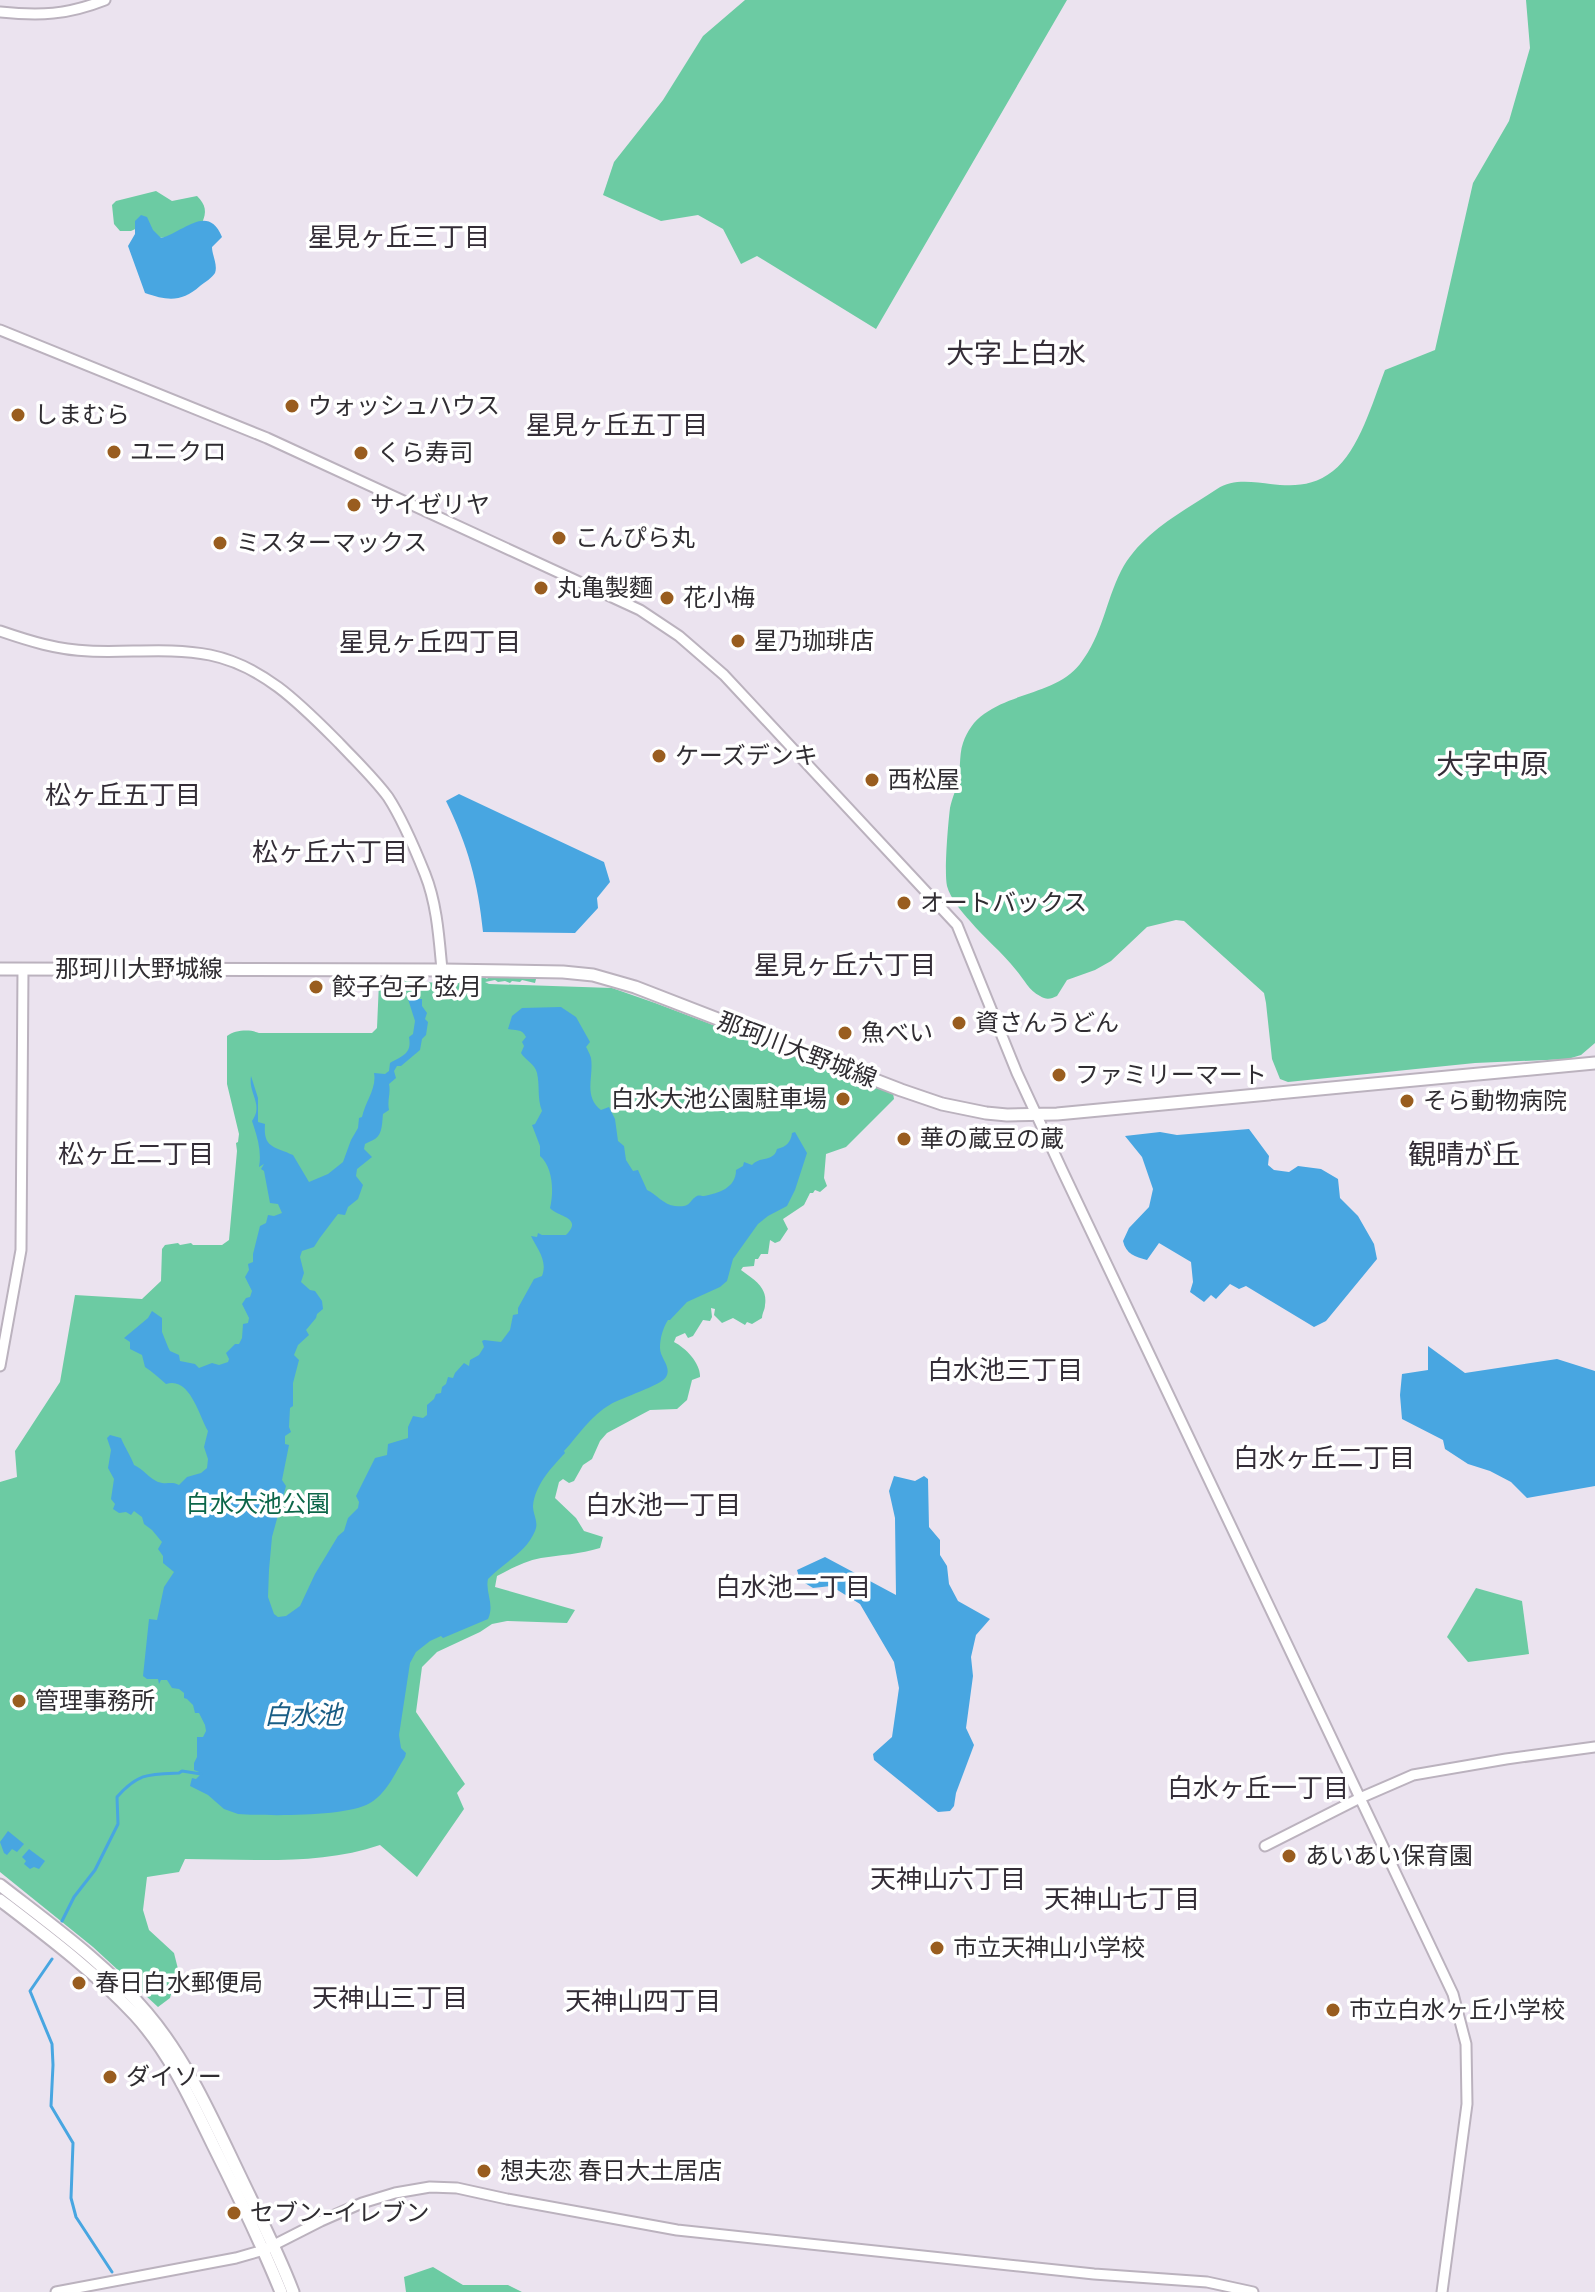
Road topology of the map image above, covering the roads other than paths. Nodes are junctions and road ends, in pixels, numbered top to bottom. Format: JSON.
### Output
{"nodes":[{"id":1,"x":105,"y":0,"type":"edge"},
{"id":2,"x":0,"y":12,"type":"edge"},
{"id":3,"x":0,"y":330,"type":"edge"},
{"id":4,"x":0,"y":631,"type":"edge"},
{"id":5,"x":0,"y":969,"type":"edge"},
{"id":6,"x":23,"y":969,"type":"junction"},
{"id":7,"x":442,"y":970,"type":"junction"},
{"id":8,"x":1595,"y":1063,"type":"edge"},
{"id":9,"x":1036,"y":1114,"type":"junction"},
{"id":10,"x":0,"y":1366,"type":"edge"},
{"id":11,"x":1595,"y":1747,"type":"edge"},
{"id":12,"x":1360,"y":1798,"type":"junction"},
{"id":13,"x":1265,"y":1846,"type":"dead end"},
{"id":14,"x":0,"y":1885,"type":"edge"},
{"id":15,"x":0,"y":1900,"type":"edge"},
{"id":16,"x":269,"y":2248,"type":"junction"},
{"id":17,"x":1242,"y":2291,"type":"edge"},
{"id":18,"x":56,"y":2292,"type":"edge"},
{"id":19,"x":281,"y":2292,"type":"edge"},
{"id":20,"x":293,"y":2292,"type":"edge"},
{"id":21,"x":1253,"y":2292,"type":"edge"},
{"id":22,"x":1442,"y":2292,"type":"edge"}],
"edges":[{"from":1,"to":2,"type":"street"},
{"from":3,"to":9,"type":"street"},
{"from":4,"to":7,"type":"street"},
{"from":5,"to":6,"type":"main road","name":"那珂川大野城線"},
{"from":6,"to":7,"type":"main road","name":"那珂川大野城線"},
{"from":6,"to":10,"type":"street"},
{"from":7,"to":9,"type":"main road","name":"那珂川大野城線"},
{"from":8,"to":9,"type":"main road","name":"那珂川大野城線"},
{"from":9,"to":12,"type":"street"},
{"from":11,"to":12,"type":"street"},
{"from":12,"to":13,"type":"street"},
{"from":12,"to":22,"type":"street"},
{"from":14,"to":16,"type":"main road"},
{"from":15,"to":16,"type":"main road"},
{"from":16,"to":17,"type":"street"},
{"from":16,"to":18,"type":"street"},
{"from":16,"to":19,"type":"main road"},
{"from":16,"to":20,"type":"main road"},
{"from":17,"to":21,"type":"street"}]}
